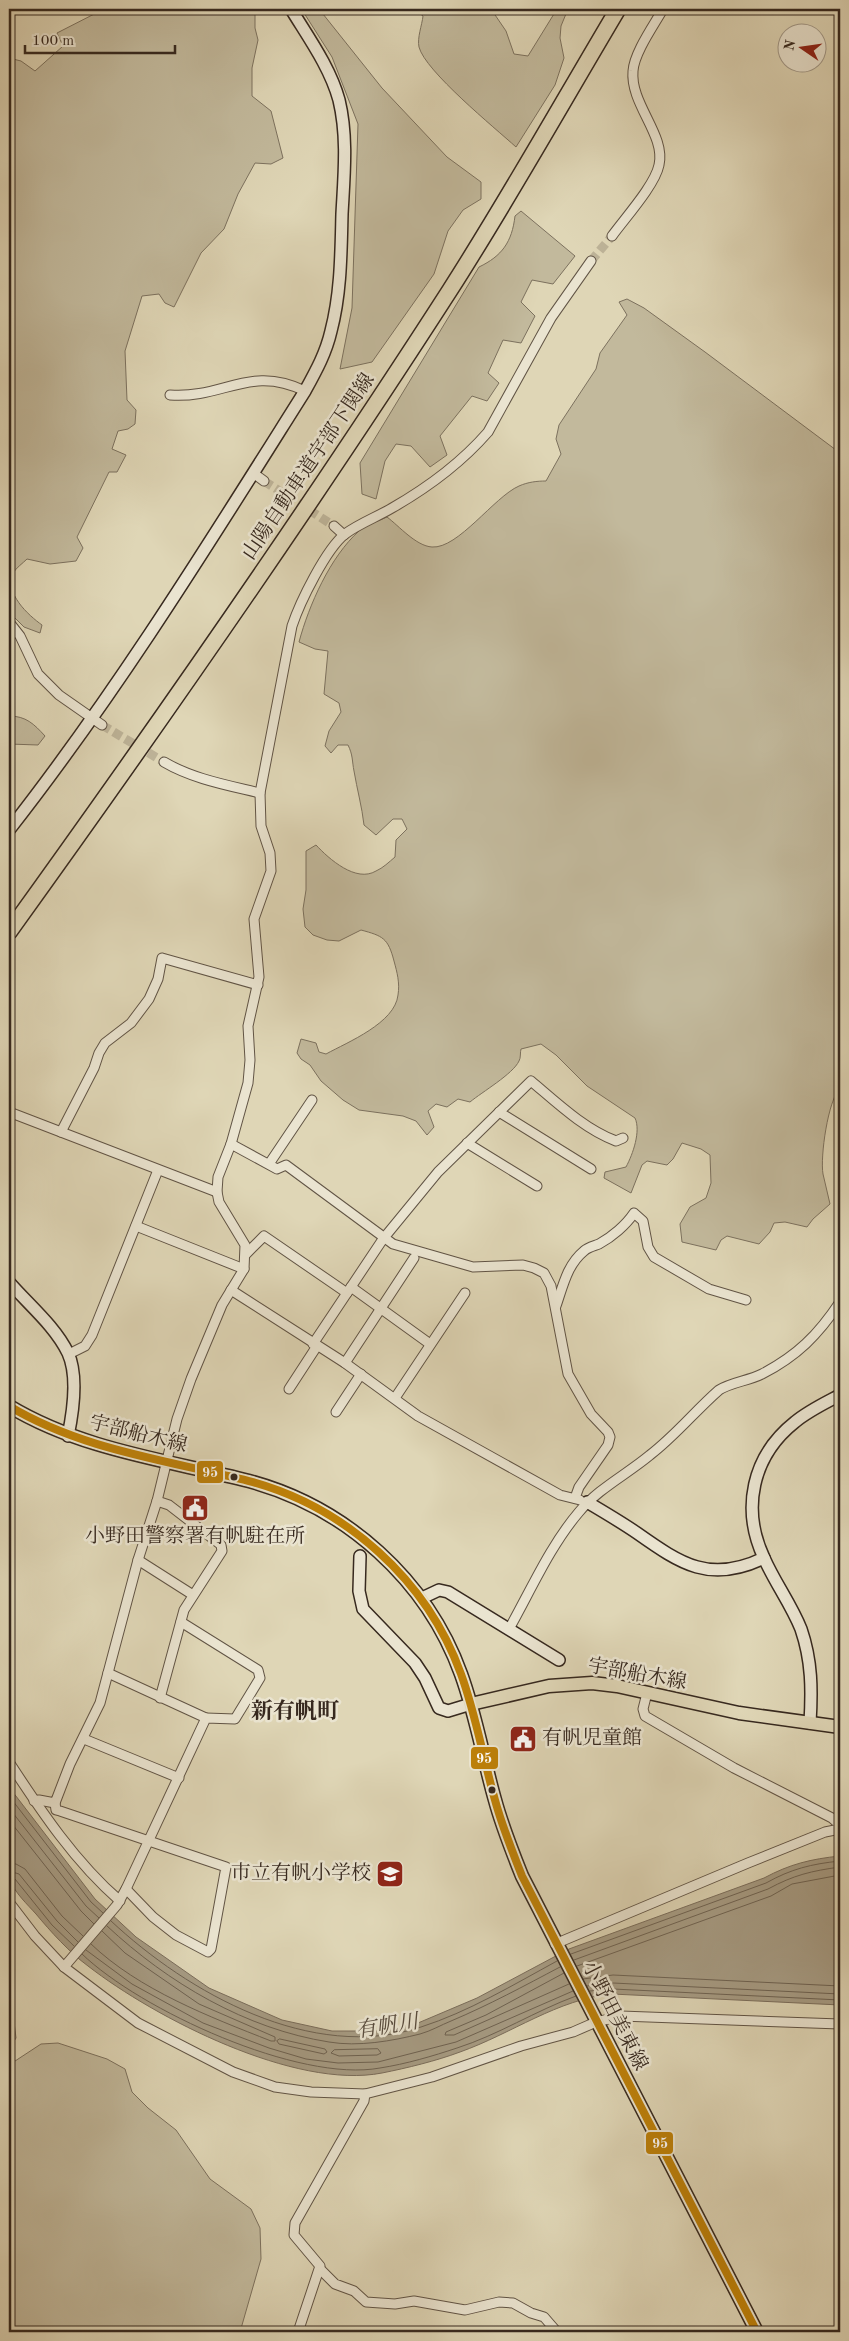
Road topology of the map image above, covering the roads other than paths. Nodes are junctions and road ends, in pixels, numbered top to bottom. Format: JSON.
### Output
{"nodes":[{"id":1,"x":291,"y":9,"type":"edge"},
{"id":2,"x":618,"y":9,"type":"edge"},
{"id":3,"x":662,"y":9,"type":"edge"},
{"id":4,"x":612,"y":236,"type":"tunnel mouth"},
{"id":5,"x":591,"y":261,"type":"tunnel mouth"},
{"id":6,"x":305,"y":391,"type":"junction"},
{"id":7,"x":170,"y":395,"type":"dead end"},
{"id":8,"x":253,"y":474,"type":"junction"},
{"id":9,"x":264,"y":480,"type":"tunnel mouth"},
{"id":10,"x":334,"y":526,"type":"tunnel mouth"},
{"id":11,"x":344,"y":534,"type":"junction"},
{"id":12,"x":9,"y":622,"type":"edge"},
{"id":13,"x":91,"y":719,"type":"junction"},
{"id":14,"x":102,"y":725,"type":"tunnel mouth"},
{"id":15,"x":164,"y":762,"type":"tunnel mouth"},
{"id":16,"x":260,"y":793,"type":"junction"},
{"id":17,"x":9,"y":830,"type":"edge"},
{"id":18,"x":9,"y":932,"type":"edge"},
{"id":19,"x":258,"y":985,"type":"junction"},
{"id":20,"x":312,"y":1100,"type":"dead end"},
{"id":21,"x":9,"y":1112,"type":"edge"},
{"id":22,"x":499,"y":1112,"type":"junction"},
{"id":23,"x":61,"y":1132,"type":"junction"},
{"id":24,"x":623,"y":1138,"type":"dead end"},
{"id":25,"x":467,"y":1143,"type":"junction"},
{"id":26,"x":231,"y":1144,"type":"junction"},
{"id":27,"x":269,"y":1164,"type":"junction"},
{"id":28,"x":591,"y":1169,"type":"dead end"},
{"id":29,"x":158,"y":1170,"type":"junction"},
{"id":30,"x":537,"y":1186,"type":"dead end"},
{"id":31,"x":217,"y":1192,"type":"junction"},
{"id":32,"x":136,"y":1226,"type":"junction"},
{"id":33,"x":383,"y":1239,"type":"junction"},
{"id":34,"x":246,"y":1254,"type":"junction"},
{"id":35,"x":414,"y":1258,"type":"dead end"},
{"id":36,"x":244,"y":1269,"type":"junction"},
{"id":37,"x":9,"y":1282,"type":"edge"},
{"id":38,"x":231,"y":1290,"type":"junction"},
{"id":39,"x":349,"y":1290,"type":"junction"},
{"id":40,"x":465,"y":1293,"type":"dead end"},
{"id":41,"x":746,"y":1300,"type":"dead end"},
{"id":42,"x":840,"y":1302,"type":"edge"},
{"id":43,"x":556,"y":1307,"type":"junction"},
{"id":44,"x":380,"y":1309,"type":"junction"},
{"id":45,"x":430,"y":1344,"type":"junction"},
{"id":46,"x":315,"y":1345,"type":"junction"},
{"id":47,"x":69,"y":1354,"type":"junction"},
{"id":48,"x":345,"y":1363,"type":"junction"},
{"id":49,"x":361,"y":1374,"type":"junction"},
{"id":50,"x":289,"y":1389,"type":"dead end"},
{"id":51,"x":840,"y":1394,"type":"edge"},
{"id":52,"x":395,"y":1398,"type":"junction"},
{"id":53,"x":9,"y":1406,"type":"edge"},
{"id":54,"x":336,"y":1412,"type":"dead end"},
{"id":55,"x":68,"y":1436,"type":"junction"},
{"id":56,"x":167,"y":1462,"type":"junction"},
{"id":57,"x":575,"y":1498,"type":"junction"},
{"id":58,"x":157,"y":1501,"type":"junction"},
{"id":59,"x":587,"y":1502,"type":"junction"},
{"id":60,"x":360,"y":1556,"type":"dead end"},
{"id":61,"x":764,"y":1558,"type":"junction"},
{"id":62,"x":138,"y":1560,"type":"junction"},
{"id":63,"x":193,"y":1595,"type":"junction"},
{"id":64,"x":422,"y":1598,"type":"junction"},
{"id":65,"x":181,"y":1622,"type":"junction"},
{"id":66,"x":509,"y":1629,"type":"junction"},
{"id":67,"x":559,"y":1660,"type":"dead end"},
{"id":68,"x":108,"y":1673,"type":"junction"},
{"id":69,"x":647,"y":1693,"type":"junction"},
{"id":70,"x":160,"y":1698,"type":"junction"},
{"id":71,"x":471,"y":1704,"type":"junction"},
{"id":72,"x":206,"y":1718,"type":"junction"},
{"id":73,"x":810,"y":1723,"type":"junction"},
{"id":74,"x":840,"y":1727,"type":"edge"},
{"id":75,"x":84,"y":1739,"type":"junction"},
{"id":76,"x":9,"y":1762,"type":"edge"},
{"id":77,"x":179,"y":1778,"type":"junction"},
{"id":78,"x":34,"y":1801,"type":"junction"},
{"id":79,"x":55,"y":1803,"type":"junction"},
{"id":80,"x":840,"y":1824,"type":"edge"},
{"id":81,"x":840,"y":1829,"type":"edge"},
{"id":82,"x":150,"y":1841,"type":"junction"},
{"id":83,"x":126,"y":1890,"type":"junction"},
{"id":84,"x":9,"y":1902,"type":"edge"},
{"id":85,"x":118,"y":1903,"type":"junction"},
{"id":86,"x":555,"y":1944,"type":"junction"},
{"id":87,"x":66,"y":1965,"type":"junction"},
{"id":88,"x":595,"y":2020,"type":"junction"},
{"id":89,"x":840,"y":2024,"type":"edge"},
{"id":90,"x":365,"y":2094,"type":"junction"},
{"id":91,"x":320,"y":2269,"type":"junction"},
{"id":92,"x":298,"y":2332,"type":"edge"},
{"id":93,"x":557,"y":2332,"type":"edge"},
{"id":94,"x":757,"y":2332,"type":"edge"}],
"edges":[{"from":1,"to":6,"type":"street"},
{"from":2,"to":18,"type":"highway","name":"山陽自動車道宇部下関線"},
{"from":3,"to":4,"type":"street"},
{"from":5,"to":11,"type":"street"},
{"from":6,"to":7,"type":"street"},
{"from":6,"to":8,"type":"street"},
{"from":8,"to":9,"type":"street"},
{"from":8,"to":13,"type":"street"},
{"from":10,"to":11,"type":"street"},
{"from":11,"to":16,"type":"street"},
{"from":12,"to":13,"type":"street"},
{"from":13,"to":14,"type":"street"},
{"from":13,"to":17,"type":"street"},
{"from":15,"to":16,"type":"street"},
{"from":16,"to":19,"type":"street"},
{"from":19,"to":23,"type":"street"},
{"from":19,"to":26,"type":"street"},
{"from":20,"to":27,"type":"street"},
{"from":21,"to":23,"type":"street"},
{"from":22,"to":24,"type":"street"},
{"from":22,"to":25,"type":"street"},
{"from":22,"to":28,"type":"street"},
{"from":23,"to":29,"type":"street"},
{"from":25,"to":30,"type":"street"},
{"from":25,"to":33,"type":"street"},
{"from":26,"to":27,"type":"street"},
{"from":26,"to":31,"type":"street"},
{"from":27,"to":33,"type":"street"},
{"from":29,"to":31,"type":"street"},
{"from":29,"to":32,"type":"street"},
{"from":31,"to":34,"type":"street"},
{"from":32,"to":36,"type":"street"},
{"from":32,"to":47,"type":"street"},
{"from":33,"to":39,"type":"street"},
{"from":33,"to":43,"type":"street"},
{"from":34,"to":36,"type":"street"},
{"from":34,"to":39,"type":"street"},
{"from":35,"to":44,"type":"street"},
{"from":36,"to":38,"type":"street"},
{"from":37,"to":47,"type":"street"},
{"from":38,"to":46,"type":"street"},
{"from":38,"to":56,"type":"street"},
{"from":39,"to":44,"type":"street"},
{"from":39,"to":46,"type":"street"},
{"from":40,"to":45,"type":"street"},
{"from":41,"to":43,"type":"street"},
{"from":42,"to":59,"type":"street"},
{"from":43,"to":57,"type":"street"},
{"from":44,"to":45,"type":"street"},
{"from":44,"to":48,"type":"street"},
{"from":45,"to":52,"type":"street"},
{"from":46,"to":48,"type":"street"},
{"from":46,"to":50,"type":"street"},
{"from":47,"to":55,"type":"street"},
{"from":48,"to":49,"type":"street"},
{"from":49,"to":52,"type":"street"},
{"from":49,"to":54,"type":"street"},
{"from":51,"to":61,"type":"street"},
{"from":52,"to":57,"type":"street"},
{"from":53,"to":55,"type":"main road","name":"宇部船木線"},
{"from":55,"to":56,"type":"main road","name":"宇部船木線"},
{"from":56,"to":58,"type":"street"},
{"from":56,"to":64,"type":"main road","name":"宇部船木線"},
{"from":57,"to":59,"type":"street"},
{"from":58,"to":62,"type":"street"},
{"from":58,"to":63,"type":"street"},
{"from":59,"to":61,"type":"street"},
{"from":59,"to":66,"type":"street"},
{"from":60,"to":71,"type":"street"},
{"from":61,"to":73,"type":"street"},
{"from":62,"to":63,"type":"street"},
{"from":62,"to":68,"type":"street"},
{"from":63,"to":65,"type":"street"},
{"from":64,"to":66,"type":"street"},
{"from":64,"to":71,"type":"main road","name":"宇部船木線"},
{"from":65,"to":70,"type":"street"},
{"from":65,"to":72,"type":"street"},
{"from":66,"to":67,"type":"street"},
{"from":68,"to":70,"type":"street"},
{"from":68,"to":75,"type":"street"},
{"from":69,"to":71,"type":"main road","name":"宇部船木線"},
{"from":69,"to":73,"type":"main road","name":"宇部船木線"},
{"from":69,"to":80,"type":"street"},
{"from":70,"to":72,"type":"street"},
{"from":71,"to":86,"type":"main road","name":"小野田美東線"},
{"from":72,"to":77,"type":"street"},
{"from":73,"to":74,"type":"main road","name":"宇部船木線"},
{"from":75,"to":77,"type":"street"},
{"from":75,"to":79,"type":"street"},
{"from":76,"to":78,"type":"street"},
{"from":77,"to":82,"type":"street"},
{"from":78,"to":79,"type":"street"},
{"from":78,"to":85,"type":"street"},
{"from":79,"to":82,"type":"street"},
{"from":81,"to":86,"type":"street"},
{"from":82,"to":83,"type":"street"},
{"from":82,"to":83,"type":"street"},
{"from":83,"to":85,"type":"street"},
{"from":84,"to":87,"type":"street"},
{"from":85,"to":87,"type":"street"},
{"from":86,"to":88,"type":"main road","name":"小野田美東線"},
{"from":87,"to":90,"type":"street"},
{"from":88,"to":89,"type":"street"},
{"from":88,"to":90,"type":"street"},
{"from":88,"to":94,"type":"main road","name":"小野田美東線"},
{"from":90,"to":91,"type":"street"},
{"from":91,"to":92,"type":"street"},
{"from":91,"to":93,"type":"street"}]}
